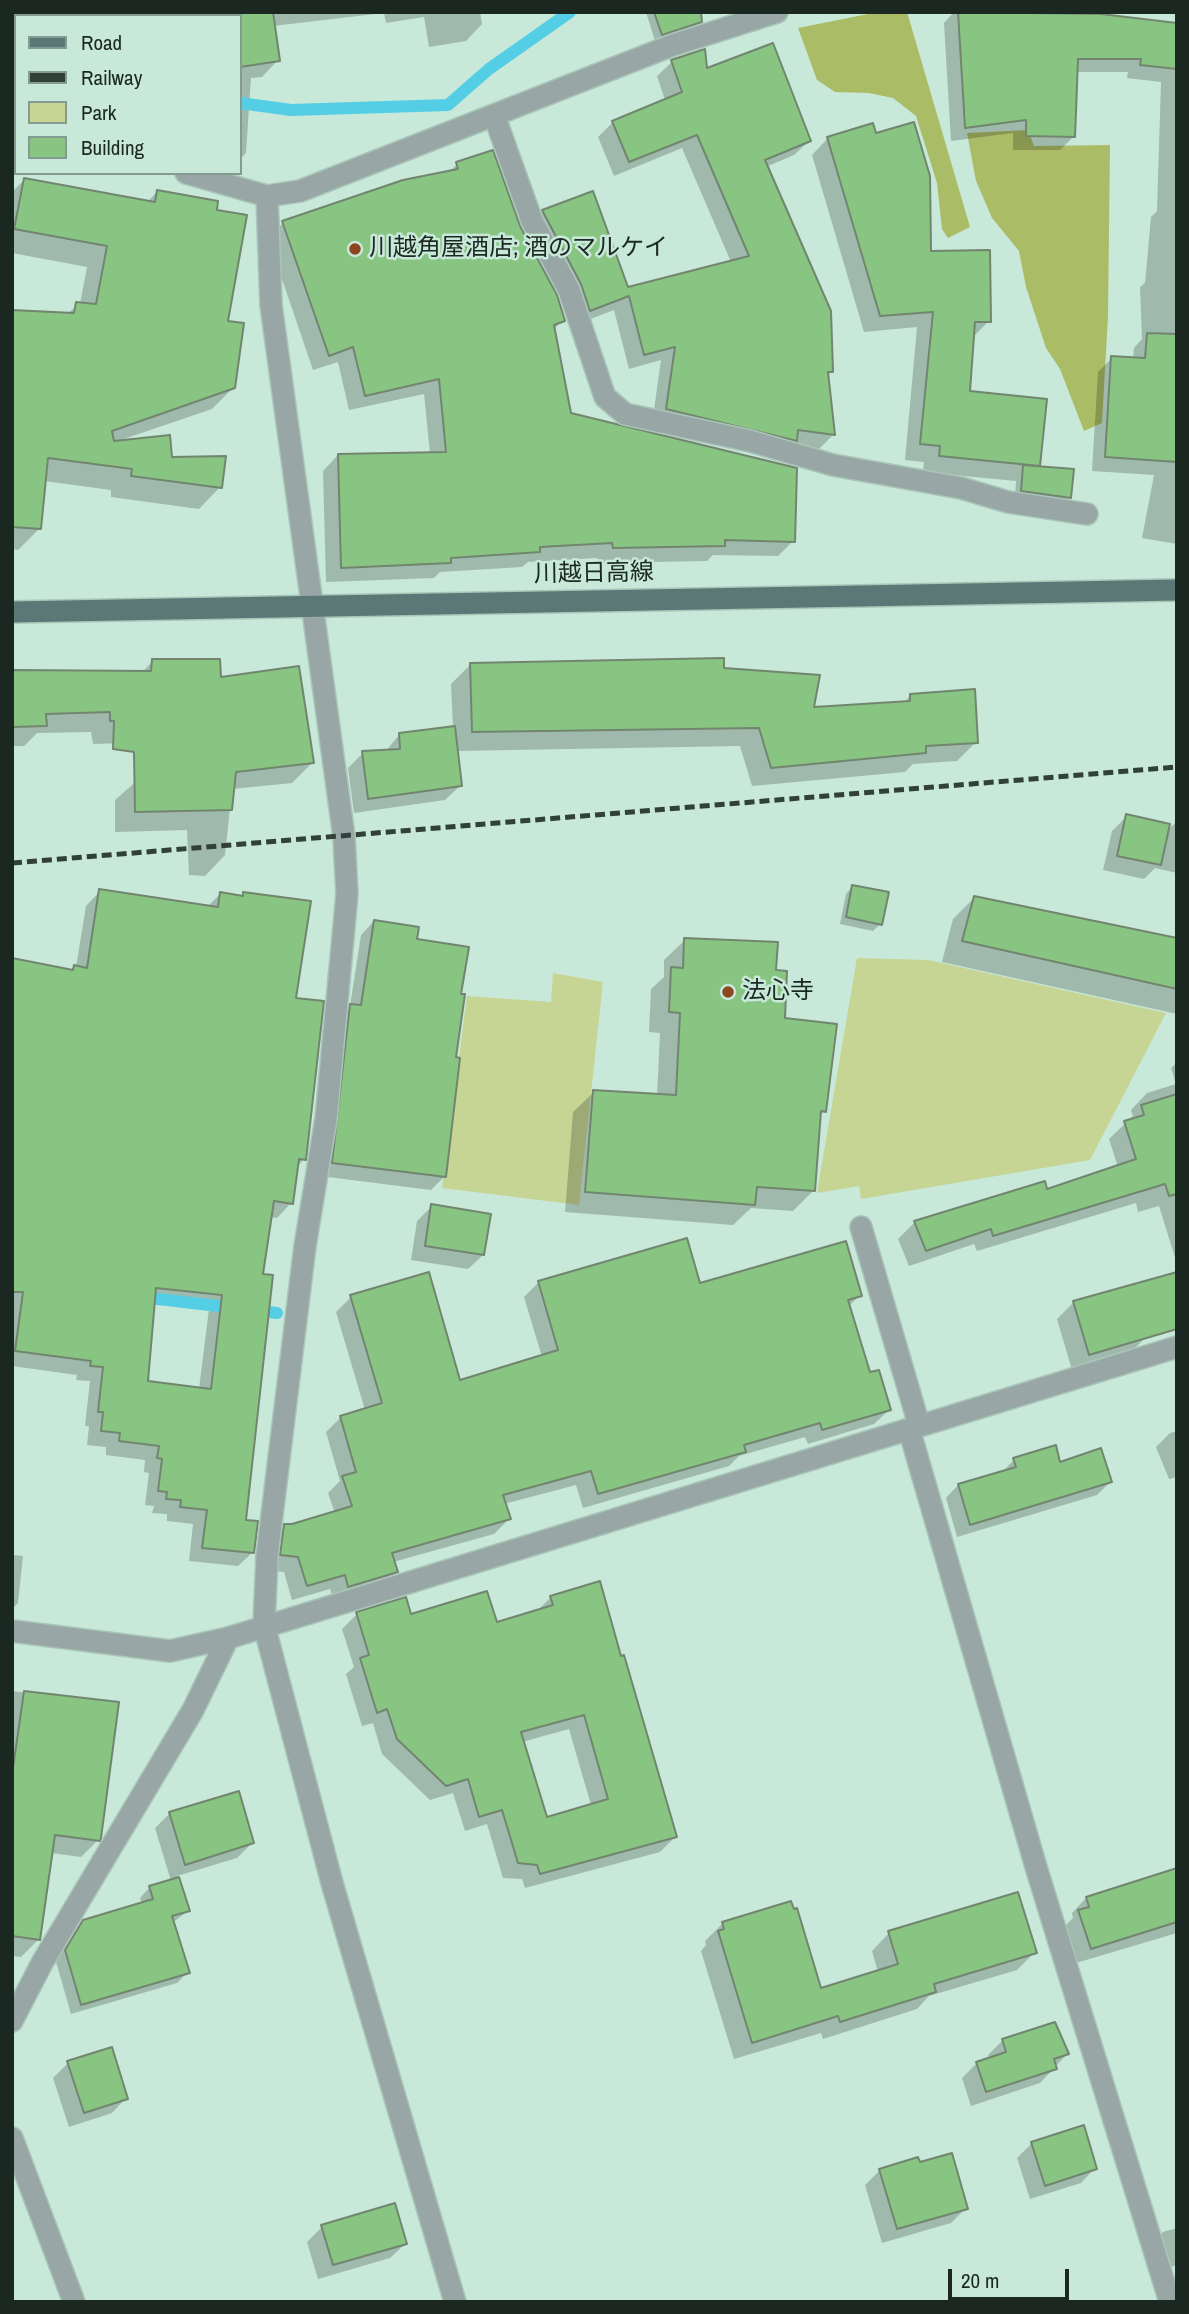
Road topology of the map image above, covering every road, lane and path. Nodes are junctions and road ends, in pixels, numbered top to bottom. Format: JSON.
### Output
{"nodes":[{"id":1,"x":776,"y":12,"type":"edge"},
{"id":2,"x":494,"y":115,"type":"junction"},
{"id":3,"x":193,"y":175,"type":"edge"},
{"id":4,"x":267,"y":196,"type":"junction"},
{"id":5,"x":1087,"y":514,"type":"dead end"},
{"id":6,"x":1177,"y":590,"type":"edge"},
{"id":7,"x":310,"y":604,"type":"junction"},
{"id":8,"x":12,"y":612,"type":"edge"},
{"id":9,"x":861,"y":1227,"type":"dead end"},
{"id":10,"x":1177,"y":1347,"type":"edge"},
{"id":11,"x":914,"y":1427,"type":"junction"},
{"id":12,"x":264,"y":1625,"type":"junction"},
{"id":13,"x":12,"y":1631,"type":"edge"},
{"id":14,"x":228,"y":1638,"type":"junction"},
{"id":15,"x":12,"y":2021,"type":"edge"},
{"id":16,"x":12,"y":2137,"type":"edge"},
{"id":17,"x":74,"y":2302,"type":"edge"},
{"id":18,"x":454,"y":2302,"type":"edge"},
{"id":19,"x":1170,"y":2302,"type":"edge"}],
"edges":[{"from":1,"to":2,"type":"street"},
{"from":2,"to":4,"type":"street"},
{"from":2,"to":5,"type":"street"},
{"from":3,"to":4,"type":"street"},
{"from":4,"to":7,"type":"street"},
{"from":6,"to":7,"type":"main road","name":"川越日高線"},
{"from":7,"to":8,"type":"main road","name":"川越日高線"},
{"from":7,"to":12,"type":"street"},
{"from":9,"to":11,"type":"street"},
{"from":10,"to":11,"type":"street"},
{"from":11,"to":12,"type":"street"},
{"from":11,"to":19,"type":"street"},
{"from":12,"to":14,"type":"street"},
{"from":12,"to":18,"type":"street"},
{"from":13,"to":14,"type":"street"},
{"from":14,"to":15,"type":"street"},
{"from":16,"to":17,"type":"street"}]}
